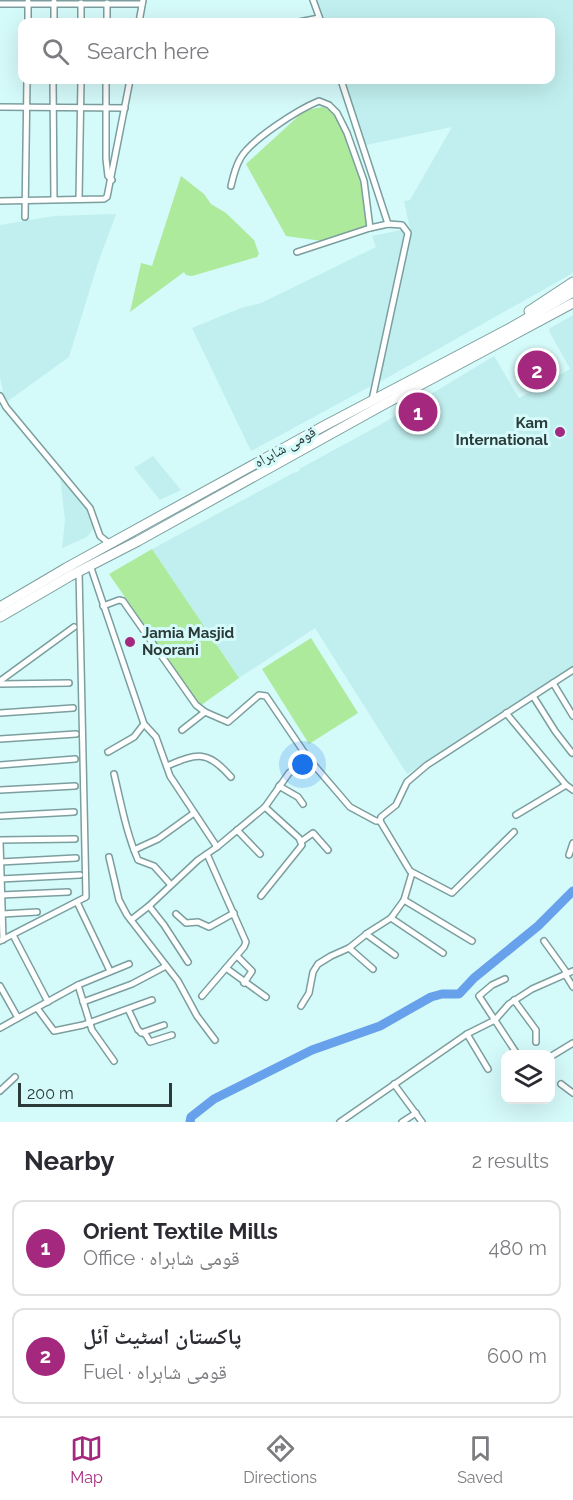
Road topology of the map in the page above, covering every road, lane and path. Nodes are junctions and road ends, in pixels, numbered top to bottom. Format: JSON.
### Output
{"nodes":[{"id":1,"x":313,"y":0,"type":"edge"},
{"id":2,"x":28,"y":2,"type":"edge"},
{"id":3,"x":54,"y":2,"type":"edge"},
{"id":4,"x":74,"y":2,"type":"edge"},
{"id":5,"x":94,"y":2,"type":"edge"},
{"id":6,"x":111,"y":2,"type":"edge"},
{"id":7,"x":142,"y":2,"type":"edge"},
{"id":8,"x":81,"y":3,"type":"junction"},
{"id":9,"x":0,"y":4,"type":"edge"},
{"id":10,"x":28,"y":18,"type":"edge"},
{"id":11,"x":54,"y":18,"type":"edge"},
{"id":12,"x":81,"y":18,"type":"edge"},
{"id":13,"x":108,"y":18,"type":"edge"},
{"id":14,"x":140,"y":18,"type":"edge"},
{"id":15,"x":319,"y":18,"type":"edge"},
{"id":16,"x":27,"y":84,"type":"edge"},
{"id":17,"x":53,"y":84,"type":"edge"},
{"id":18,"x":81,"y":84,"type":"edge"},
{"id":19,"x":106,"y":84,"type":"edge"},
{"id":20,"x":129,"y":84,"type":"edge"},
{"id":21,"x":342,"y":84,"type":"edge"},
{"id":22,"x":0,"y":107,"type":"edge"},
{"id":23,"x":53,"y":107,"type":"junction"},
{"id":24,"x":80,"y":107,"type":"junction"},
{"id":25,"x":105,"y":107,"type":"junction"},
{"id":26,"x":27,"y":108,"type":"junction"},
{"id":27,"x":125,"y":108,"type":"junction"},
{"id":28,"x":112,"y":180,"type":"junction"},
{"id":29,"x":231,"y":186,"type":"dead end"},
{"id":30,"x":54,"y":199,"type":"junction"},
{"id":31,"x":79,"y":199,"type":"junction"},
{"id":32,"x":0,"y":201,"type":"edge"},
{"id":33,"x":25,"y":201,"type":"junction"},
{"id":34,"x":25,"y":217,"type":"dead end"},
{"id":35,"x":388,"y":224,"type":"junction"},
{"id":36,"x":370,"y":228,"type":"junction"},
{"id":37,"x":297,"y":252,"type":"dead end"},
{"id":38,"x":573,"y":282,"type":"edge"},
{"id":39,"x":571,"y":297,"type":"edge"},
{"id":40,"x":512,"y":327,"type":"junction"},
{"id":41,"x":0,"y":396,"type":"edge"},
{"id":42,"x":372,"y":400,"type":"junction"},
{"id":43,"x":111,"y":545,"type":"junction"},
{"id":44,"x":90,"y":565,"type":"junction"},
{"id":45,"x":79,"y":572,"type":"junction"},
{"id":46,"x":103,"y":606,"type":"junction"},
{"id":47,"x":0,"y":608,"type":"edge"},
{"id":48,"x":0,"y":617,"type":"edge"},
{"id":49,"x":74,"y":627,"type":"dead end"},
{"id":50,"x":573,"y":670,"type":"edge"},
{"id":51,"x":0,"y":683,"type":"edge"},
{"id":52,"x":69,"y":683,"type":"dead end"},
{"id":53,"x":553,"y":683,"type":"junction"},
{"id":54,"x":533,"y":696,"type":"junction"},
{"id":55,"x":73,"y":708,"type":"dead end"},
{"id":56,"x":205,"y":712,"type":"junction"},
{"id":57,"x":0,"y":713,"type":"edge"},
{"id":58,"x":506,"y":713,"type":"junction"},
{"id":59,"x":573,"y":716,"type":"edge"},
{"id":60,"x":144,"y":724,"type":"junction"},
{"id":61,"x":182,"y":730,"type":"dead end"},
{"id":62,"x":76,"y":734,"type":"dead end"},
{"id":63,"x":0,"y":739,"type":"edge"},
{"id":64,"x":108,"y":752,"type":"dead end"},
{"id":65,"x":572,"y":753,"type":"edge"},
{"id":66,"x":308,"y":758,"type":"junction"},
{"id":67,"x":75,"y":759,"type":"dead end"},
{"id":68,"x":0,"y":765,"type":"edge"},
{"id":69,"x":167,"y":766,"type":"junction"},
{"id":70,"x":114,"y":774,"type":"dead end"},
{"id":71,"x":231,"y":777,"type":"dead end"},
{"id":72,"x":566,"y":785,"type":"junction"},
{"id":73,"x":75,"y":786,"type":"dead end"},
{"id":74,"x":279,"y":786,"type":"junction"},
{"id":75,"x":0,"y":790,"type":"edge"},
{"id":76,"x":573,"y":790,"type":"edge"},
{"id":77,"x":303,"y":804,"type":"dead end"},
{"id":78,"x":265,"y":807,"type":"junction"},
{"id":79,"x":74,"y":812,"type":"dead end"},
{"id":80,"x":194,"y":813,"type":"junction"},
{"id":81,"x":516,"y":815,"type":"dead end"},
{"id":82,"x":0,"y":816,"type":"edge"},
{"id":83,"x":380,"y":821,"type":"junction"},
{"id":84,"x":237,"y":830,"type":"junction"},
{"id":85,"x":514,"y":832,"type":"dead end"},
{"id":86,"x":75,"y":839,"type":"dead end"},
{"id":87,"x":0,"y":841,"type":"edge"},
{"id":88,"x":302,"y":842,"type":"junction"},
{"id":89,"x":573,"y":843,"type":"edge"},
{"id":90,"x":217,"y":847,"type":"junction"},
{"id":91,"x":134,"y":850,"type":"junction"},
{"id":92,"x":328,"y":850,"type":"dead end"},
{"id":93,"x":207,"y":854,"type":"junction"},
{"id":94,"x":260,"y":854,"type":"dead end"},
{"id":95,"x":569,"y":855,"type":"dead end"},
{"id":96,"x":109,"y":857,"type":"dead end"},
{"id":97,"x":76,"y":858,"type":"dead end"},
{"id":98,"x":0,"y":862,"type":"edge"},
{"id":99,"x":412,"y":873,"type":"junction"},
{"id":100,"x":80,"y":875,"type":"dead end"},
{"id":101,"x":1,"y":879,"type":"edge"},
{"id":102,"x":171,"y":885,"type":"junction"},
{"id":103,"x":68,"y":892,"type":"dead end"},
{"id":104,"x":261,"y":896,"type":"dead end"},
{"id":105,"x":1,"y":898,"type":"edge"},
{"id":106,"x":404,"y":900,"type":"junction"},
{"id":107,"x":77,"y":903,"type":"junction"},
{"id":108,"x":149,"y":906,"type":"junction"},
{"id":109,"x":37,"y":912,"type":"dead end"},
{"id":110,"x":234,"y":913,"type":"junction"},
{"id":111,"x":2,"y":914,"type":"junction"},
{"id":112,"x":176,"y":914,"type":"dead end"},
{"id":113,"x":391,"y":918,"type":"junction"},
{"id":114,"x":131,"y":920,"type":"junction"},
{"id":115,"x":1,"y":923,"type":"edge"},
{"id":116,"x":13,"y":934,"type":"junction"},
{"id":117,"x":366,"y":934,"type":"junction"},
{"id":118,"x":1,"y":940,"type":"edge"},
{"id":119,"x":472,"y":941,"type":"dead end"},
{"id":120,"x":544,"y":941,"type":"dead end"},
{"id":121,"x":349,"y":948,"type":"junction"},
{"id":122,"x":444,"y":953,"type":"dead end"},
{"id":123,"x":395,"y":955,"type":"dead end"},
{"id":124,"x":237,"y":956,"type":"junction"},
{"id":125,"x":188,"y":962,"type":"dead end"},
{"id":126,"x":129,"y":964,"type":"dead end"},
{"id":127,"x":166,"y":966,"type":"junction"},
{"id":128,"x":226,"y":968,"type":"junction"},
{"id":129,"x":373,"y":969,"type":"dead end"},
{"id":130,"x":110,"y":971,"type":"junction"},
{"id":131,"x":569,"y":972,"type":"edge"},
{"id":132,"x":505,"y":979,"type":"dead end"},
{"id":133,"x":244,"y":983,"type":"junction"},
{"id":134,"x":78,"y":985,"type":"junction"},
{"id":135,"x":0,"y":986,"type":"edge"},
{"id":136,"x":573,"y":987,"type":"edge"},
{"id":137,"x":202,"y":996,"type":"dead end"},
{"id":138,"x":266,"y":997,"type":"dead end"},
{"id":139,"x":152,"y":1000,"type":"dead end"},
{"id":140,"x":514,"y":1000,"type":"junction"},
{"id":141,"x":48,"y":1002,"type":"junction"},
{"id":142,"x":83,"y":1002,"type":"junction"},
{"id":143,"x":301,"y":1006,"type":"dead end"},
{"id":144,"x":37,"y":1008,"type":"junction"},
{"id":145,"x":128,"y":1009,"type":"junction"},
{"id":146,"x":18,"y":1018,"type":"junction"},
{"id":147,"x":495,"y":1020,"type":"junction"},
{"id":148,"x":90,"y":1022,"type":"junction"},
{"id":149,"x":164,"y":1025,"type":"dead end"},
{"id":150,"x":0,"y":1028,"type":"edge"},
{"id":151,"x":141,"y":1033,"type":"junction"},
{"id":152,"x":467,"y":1034,"type":"junction"},
{"id":153,"x":172,"y":1035,"type":"dead end"},
{"id":154,"x":215,"y":1040,"type":"dead end"},
{"id":155,"x":536,"y":1042,"type":"dead end"},
{"id":156,"x":573,"y":1043,"type":"edge"},
{"id":157,"x":514,"y":1050,"type":"edge"},
{"id":158,"x":555,"y":1054,"type":"edge"},
{"id":159,"x":114,"y":1060,"type":"dead end"},
{"id":160,"x":488,"y":1069,"type":"dead end"},
{"id":161,"x":15,"y":1077,"type":"dead end"},
{"id":162,"x":394,"y":1084,"type":"junction"},
{"id":163,"x":561,"y":1084,"type":"dead end"},
{"id":164,"x":0,"y":1090,"type":"edge"},
{"id":165,"x":573,"y":1093,"type":"edge"},
{"id":166,"x":416,"y":1113,"type":"junction"},
{"id":167,"x":340,"y":1122,"type":"edge"},
{"id":168,"x":402,"y":1122,"type":"edge"},
{"id":169,"x":422,"y":1122,"type":"edge"}],
"edges":[{"from":1,"to":15,"type":"street"},
{"from":2,"to":3,"type":"street"},
{"from":2,"to":9,"type":"street"},
{"from":2,"to":10,"type":"street"},
{"from":3,"to":4,"type":"street"},
{"from":3,"to":11,"type":"street"},
{"from":4,"to":8,"type":"street"},
{"from":5,"to":6,"type":"street"},
{"from":5,"to":8,"type":"street"},
{"from":6,"to":7,"type":"street"},
{"from":6,"to":13,"type":"street"},
{"from":7,"to":14,"type":"street"},
{"from":8,"to":12,"type":"street"},
{"from":16,"to":26,"type":"street"},
{"from":17,"to":23,"type":"street"},
{"from":18,"to":24,"type":"street"},
{"from":19,"to":25,"type":"street"},
{"from":20,"to":27,"type":"street"},
{"from":21,"to":35,"type":"street"},
{"from":22,"to":26,"type":"street"},
{"from":23,"to":24,"type":"street"},
{"from":23,"to":26,"type":"street"},
{"from":23,"to":30,"type":"street"},
{"from":24,"to":25,"type":"street"},
{"from":24,"to":31,"type":"street"},
{"from":25,"to":27,"type":"street"},
{"from":25,"to":28,"type":"street"},
{"from":26,"to":33,"type":"street"},
{"from":27,"to":28,"type":"street"},
{"from":28,"to":31,"type":"street"},
{"from":29,"to":36,"type":"street"},
{"from":30,"to":31,"type":"street"},
{"from":30,"to":33,"type":"street"},
{"from":32,"to":33,"type":"street"},
{"from":33,"to":34,"type":"street"},
{"from":35,"to":36,"type":"street"},
{"from":35,"to":42,"type":"street"},
{"from":36,"to":37,"type":"street"},
{"from":38,"to":40,"type":"highway"},
{"from":39,"to":40,"type":"highway","name":"قومی شاہراہ"},
{"from":39,"to":44,"type":"highway","name":"قومی شاہراہ"},
{"from":40,"to":42,"type":"highway","name":"قومی شاہراہ"},
{"from":41,"to":43,"type":"street"},
{"from":42,"to":43,"type":"highway","name":"قومی شاہراہ"},
{"from":43,"to":47,"type":"highway","name":"قومی شاہراہ"},
{"from":44,"to":45,"type":"highway","name":"قومی شاہراہ"},
{"from":44,"to":46,"type":"street"},
{"from":45,"to":48,"type":"highway","name":"قومی شاہراہ"},
{"from":45,"to":107,"type":"street"},
{"from":46,"to":56,"type":"street"},
{"from":46,"to":60,"type":"street"},
{"from":49,"to":51,"type":"street"},
{"from":50,"to":53,"type":"street"},
{"from":51,"to":52,"type":"street"},
{"from":53,"to":54,"type":"street"},
{"from":53,"to":59,"type":"street"},
{"from":54,"to":58,"type":"street"},
{"from":54,"to":65,"type":"street"},
{"from":55,"to":57,"type":"street"},
{"from":56,"to":61,"type":"street"},
{"from":56,"to":66,"type":"street"},
{"from":58,"to":72,"type":"street"},
{"from":58,"to":83,"type":"street"},
{"from":60,"to":64,"type":"street"},
{"from":60,"to":69,"type":"street"},
{"from":62,"to":63,"type":"street"},
{"from":66,"to":74,"type":"street"},
{"from":66,"to":83,"type":"street"},
{"from":67,"to":68,"type":"street"},
{"from":69,"to":71,"type":"street"},
{"from":69,"to":80,"type":"street"},
{"from":70,"to":91,"type":"street"},
{"from":72,"to":76,"type":"street"},
{"from":72,"to":81,"type":"street"},
{"from":73,"to":75,"type":"street"},
{"from":74,"to":77,"type":"street"},
{"from":74,"to":78,"type":"street"},
{"from":78,"to":84,"type":"street"},
{"from":78,"to":88,"type":"street"},
{"from":79,"to":82,"type":"street"},
{"from":80,"to":90,"type":"street"},
{"from":80,"to":91,"type":"street"},
{"from":83,"to":99,"type":"street"},
{"from":84,"to":90,"type":"street"},
{"from":84,"to":94,"type":"street"},
{"from":85,"to":99,"type":"street"},
{"from":86,"to":87,"type":"street"},
{"from":87,"to":98,"type":"street"},
{"from":88,"to":92,"type":"street"},
{"from":88,"to":104,"type":"street"},
{"from":89,"to":95,"type":"street"},
{"from":90,"to":93,"type":"street"},
{"from":91,"to":102,"type":"street"},
{"from":93,"to":102,"type":"street"},
{"from":93,"to":110,"type":"street"},
{"from":96,"to":114,"type":"street"},
{"from":97,"to":98,"type":"street"},
{"from":98,"to":101,"type":"street"},
{"from":99,"to":106,"type":"street"},
{"from":100,"to":101,"type":"street"},
{"from":101,"to":105,"type":"street"},
{"from":102,"to":108,"type":"street"},
{"from":103,"to":105,"type":"street"},
{"from":105,"to":111,"type":"street"},
{"from":106,"to":113,"type":"street"},
{"from":106,"to":119,"type":"street"},
{"from":107,"to":116,"type":"street"},
{"from":107,"to":130,"type":"street"},
{"from":108,"to":114,"type":"street"},
{"from":108,"to":125,"type":"street"},
{"from":109,"to":111,"type":"street"},
{"from":110,"to":112,"type":"street"},
{"from":110,"to":124,"type":"street"},
{"from":111,"to":115,"type":"street"},
{"from":113,"to":117,"type":"street"},
{"from":113,"to":122,"type":"street"},
{"from":114,"to":127,"type":"street"},
{"from":115,"to":118,"type":"street"},
{"from":116,"to":118,"type":"street"},
{"from":116,"to":141,"type":"street"},
{"from":117,"to":121,"type":"street"},
{"from":117,"to":123,"type":"street"},
{"from":120,"to":131,"type":"street"},
{"from":121,"to":129,"type":"street"},
{"from":121,"to":143,"type":"street"},
{"from":124,"to":128,"type":"street"},
{"from":124,"to":133,"type":"street"},
{"from":126,"to":130,"type":"street"},
{"from":127,"to":142,"type":"street"},
{"from":127,"to":154,"type":"street"},
{"from":128,"to":133,"type":"street"},
{"from":128,"to":137,"type":"street"},
{"from":130,"to":134,"type":"street"},
{"from":131,"to":136,"type":"street"},
{"from":131,"to":140,"type":"street"},
{"from":132,"to":147,"type":"street"},
{"from":133,"to":138,"type":"street"},
{"from":134,"to":141,"type":"street"},
{"from":134,"to":142,"type":"street"},
{"from":135,"to":146,"type":"street"},
{"from":139,"to":145,"type":"street"},
{"from":140,"to":147,"type":"street"},
{"from":140,"to":155,"type":"street"},
{"from":141,"to":144,"type":"street"},
{"from":142,"to":148,"type":"street"},
{"from":144,"to":146,"type":"street"},
{"from":144,"to":148,"type":"street"},
{"from":145,"to":148,"type":"street"},
{"from":145,"to":151,"type":"street"},
{"from":146,"to":150,"type":"street"},
{"from":147,"to":152,"type":"street"},
{"from":147,"to":157,"type":"street"},
{"from":148,"to":159,"type":"street"},
{"from":149,"to":151,"type":"street"},
{"from":151,"to":153,"type":"street"},
{"from":152,"to":160,"type":"street"},
{"from":152,"to":162,"type":"street"},
{"from":156,"to":158,"type":"street"},
{"from":161,"to":164,"type":"street"},
{"from":162,"to":166,"type":"street"},
{"from":162,"to":167,"type":"street"},
{"from":163,"to":165,"type":"street"},
{"from":166,"to":168,"type":"street"},
{"from":166,"to":169,"type":"street"}]}
